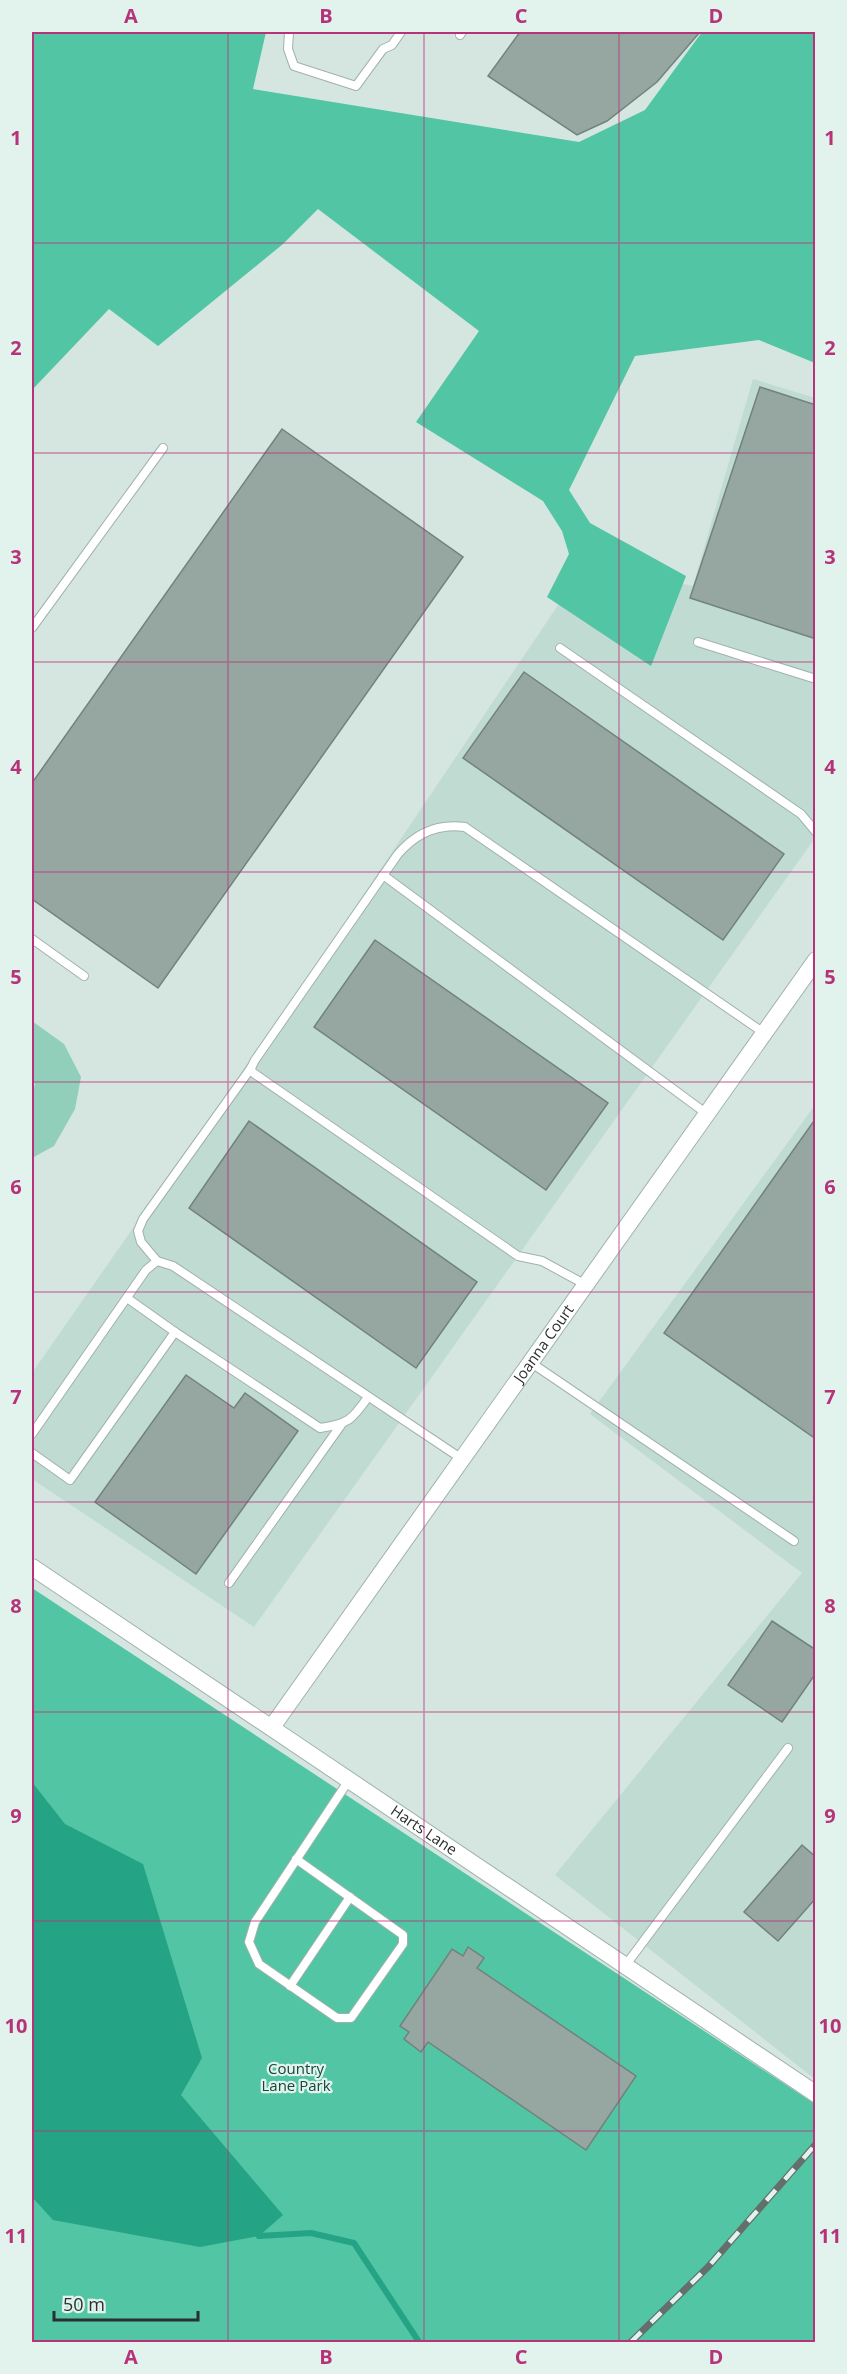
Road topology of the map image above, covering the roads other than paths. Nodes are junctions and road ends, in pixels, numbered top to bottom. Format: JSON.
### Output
{"nodes":[{"id":1,"x":289,"y":32,"type":"edge"},
{"id":2,"x":401,"y":32,"type":"edge"},
{"id":3,"x":163,"y":448,"type":"dead end"},
{"id":4,"x":32,"y":628,"type":"edge"},
{"id":5,"x":698,"y":642,"type":"dead end"},
{"id":6,"x":560,"y":648,"type":"dead end"},
{"id":7,"x":816,"y":679,"type":"edge"},
{"id":8,"x":816,"y":832,"type":"edge"},
{"id":9,"x":383,"y":875,"type":"junction"},
{"id":10,"x":32,"y":939,"type":"edge"},
{"id":11,"x":816,"y":960,"type":"edge"},
{"id":12,"x":84,"y":976,"type":"dead end"},
{"id":13,"x":764,"y":1033,"type":"junction"},
{"id":14,"x":251,"y":1068,"type":"junction"},
{"id":15,"x":707,"y":1114,"type":"junction"},
{"id":16,"x":157,"y":1262,"type":"junction"},
{"id":17,"x":586,"y":1285,"type":"junction"},
{"id":18,"x":127,"y":1298,"type":"junction"},
{"id":19,"x":175,"y":1332,"type":"junction"},
{"id":20,"x":530,"y":1362,"type":"junction"},
{"id":21,"x":368,"y":1397,"type":"junction"},
{"id":22,"x":341,"y":1425,"type":"junction"},
{"id":23,"x":32,"y":1434,"type":"edge"},
{"id":24,"x":32,"y":1454,"type":"edge"},
{"id":25,"x":462,"y":1459,"type":"junction"},
{"id":26,"x":794,"y":1541,"type":"dead end"},
{"id":27,"x":32,"y":1567,"type":"edge"},
{"id":28,"x":229,"y":1583,"type":"dead end"},
{"id":29,"x":272,"y":1727,"type":"junction"},
{"id":30,"x":788,"y":1748,"type":"dead end"},
{"id":31,"x":349,"y":1779,"type":"junction"},
{"id":32,"x":296,"y":1859,"type":"junction"},
{"id":33,"x":350,"y":1897,"type":"junction"},
{"id":34,"x":625,"y":1966,"type":"junction"},
{"id":35,"x":290,"y":1986,"type":"junction"},
{"id":36,"x":816,"y":2094,"type":"edge"}],
"edges":[{"from":1,"to":2,"type":"lane"},
{"from":3,"to":4,"type":"lane"},
{"from":5,"to":7,"type":"lane"},
{"from":6,"to":8,"type":"lane"},
{"from":9,"to":13,"type":"lane"},
{"from":9,"to":14,"type":"lane"},
{"from":9,"to":15,"type":"lane"},
{"from":10,"to":12,"type":"lane"},
{"from":11,"to":13,"type":"street","name":"Joanna Court"},
{"from":13,"to":15,"type":"street","name":"Joanna Court"},
{"from":14,"to":16,"type":"lane"},
{"from":14,"to":17,"type":"lane"},
{"from":15,"to":17,"type":"street","name":"Joanna Court"},
{"from":16,"to":18,"type":"lane"},
{"from":16,"to":21,"type":"lane"},
{"from":17,"to":20,"type":"street","name":"Joanna Court"},
{"from":18,"to":19,"type":"lane"},
{"from":18,"to":23,"type":"lane"},
{"from":19,"to":22,"type":"lane"},
{"from":19,"to":24,"type":"lane"},
{"from":20,"to":25,"type":"street","name":"Joanna Court"},
{"from":20,"to":26,"type":"lane"},
{"from":21,"to":22,"type":"lane"},
{"from":21,"to":25,"type":"lane"},
{"from":22,"to":28,"type":"lane"},
{"from":25,"to":29,"type":"street","name":"Joanna Court"},
{"from":27,"to":29,"type":"street","name":"Harts Lane"},
{"from":29,"to":31,"type":"street","name":"Harts Lane"},
{"from":30,"to":34,"type":"lane"},
{"from":31,"to":32,"type":"lane"},
{"from":31,"to":34,"type":"street","name":"Harts Lane"},
{"from":32,"to":33,"type":"lane"},
{"from":32,"to":35,"type":"lane"},
{"from":33,"to":35,"type":"lane"},
{"from":33,"to":35,"type":"lane"},
{"from":34,"to":36,"type":"street","name":"Harts Lane"}]}
